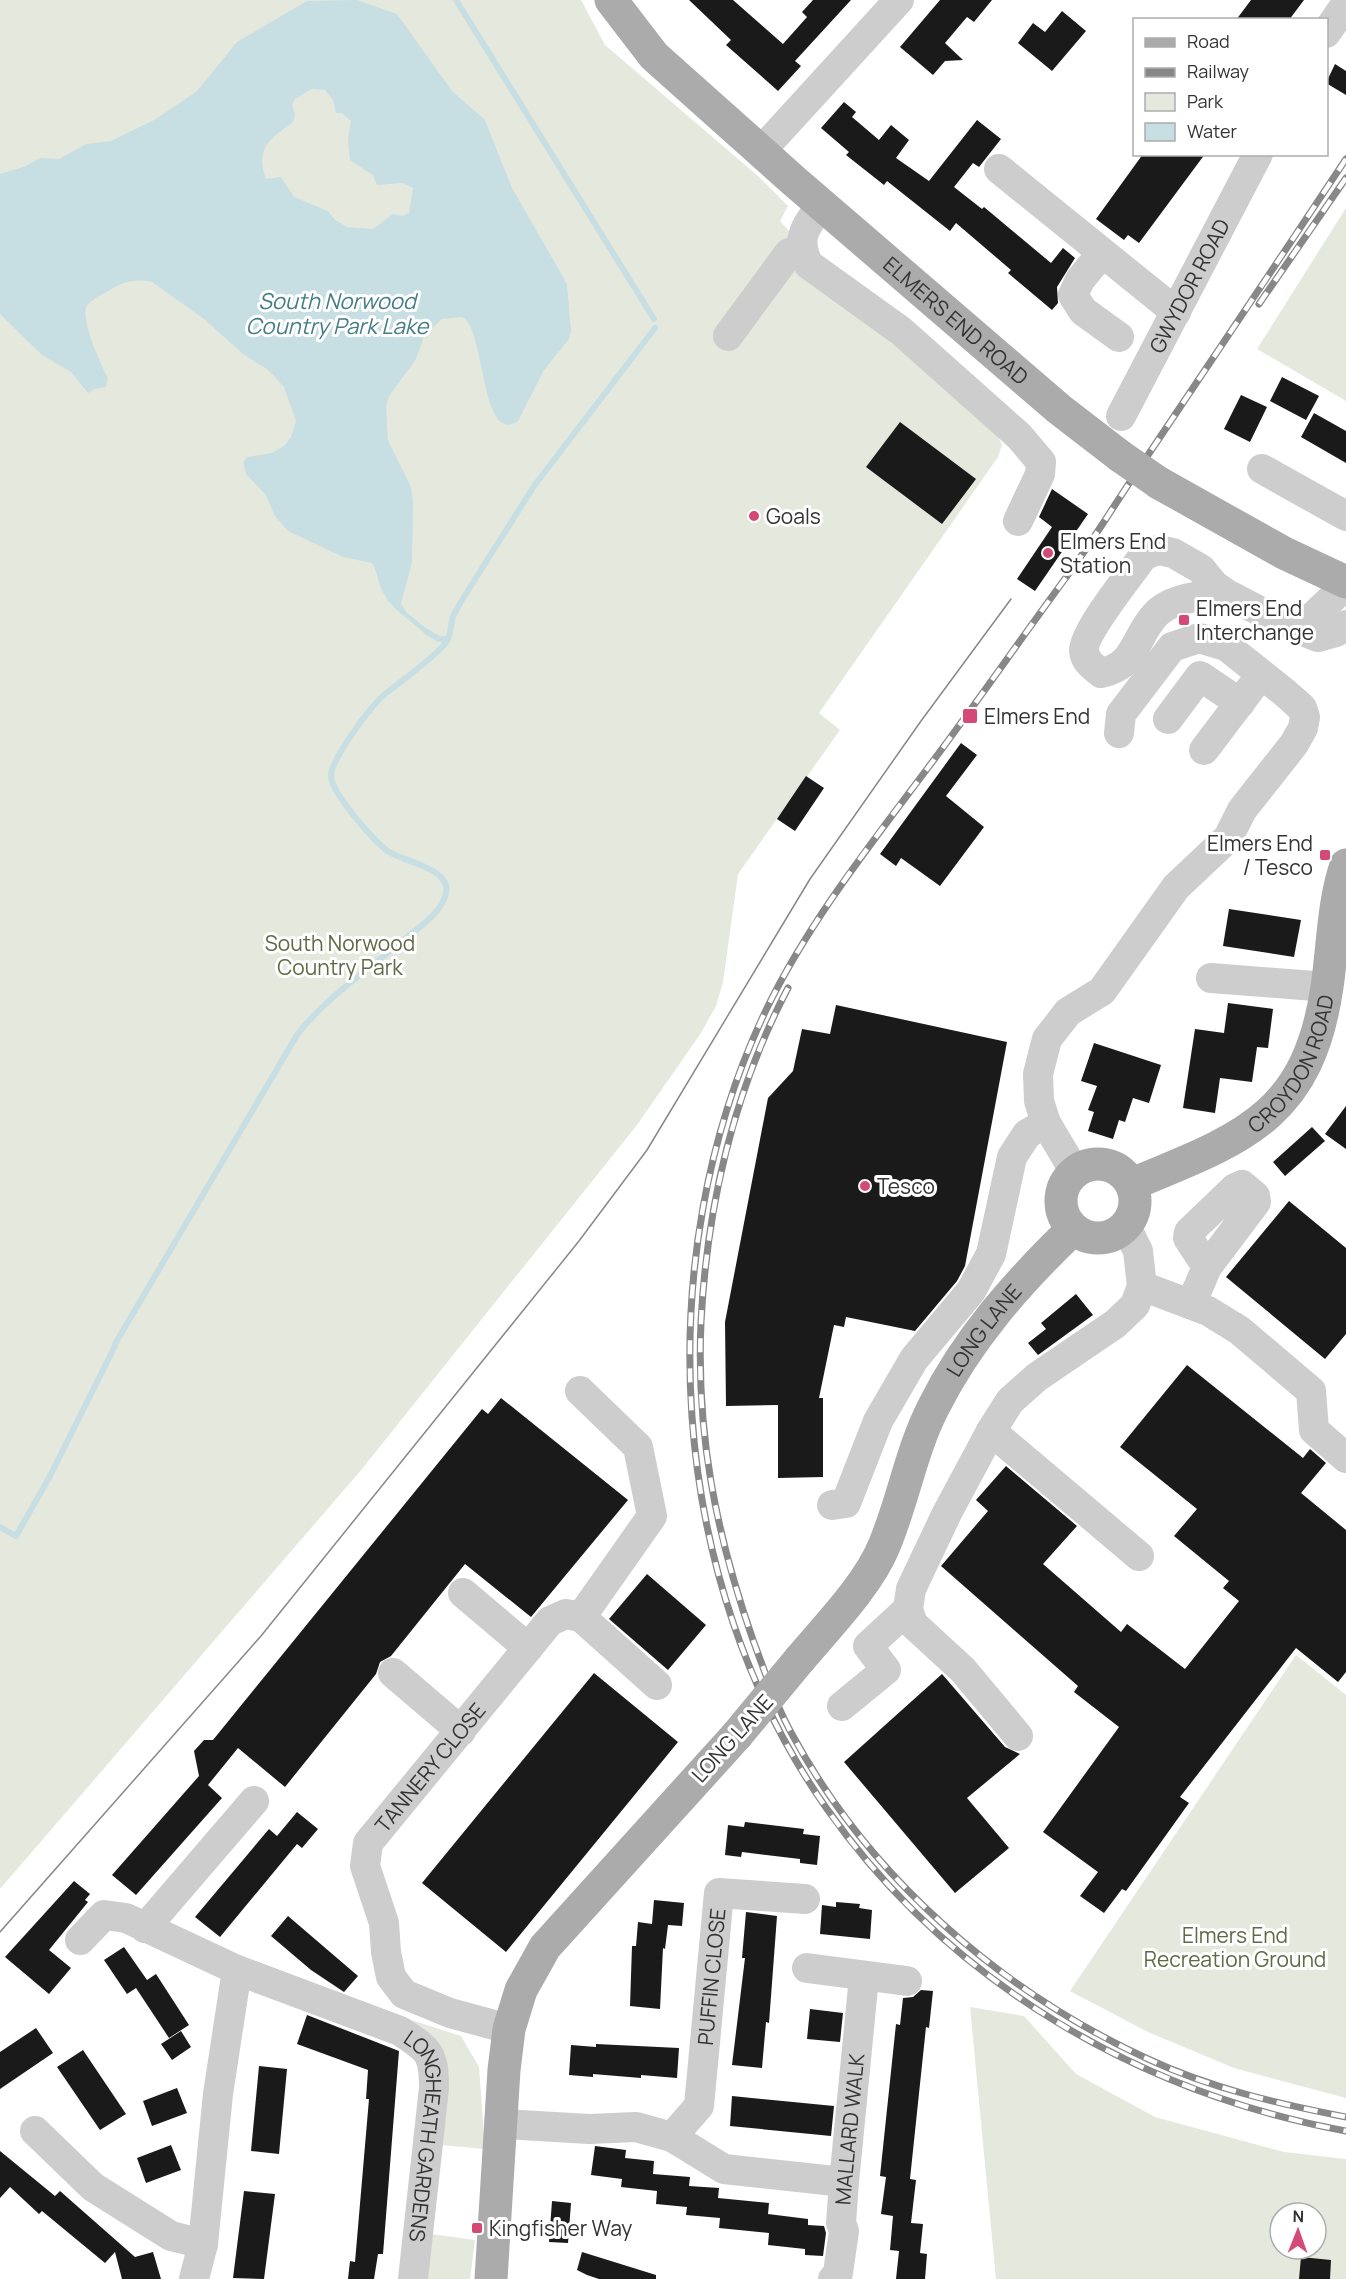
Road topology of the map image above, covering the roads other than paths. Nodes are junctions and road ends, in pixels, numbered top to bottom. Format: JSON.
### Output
{"nodes":[{"id":1,"x":611,"y":0,"type":"edge"},
{"id":2,"x":899,"y":0,"type":"edge"},
{"id":3,"x":1345,"y":8,"type":"edge"},
{"id":4,"x":1328,"y":30,"type":"edge"},
{"id":5,"x":761,"y":151,"type":"junction"},
{"id":6,"x":1257,"y":156,"type":"edge"},
{"id":7,"x":999,"y":169,"type":"dead end"},
{"id":8,"x":821,"y":205,"type":"junction"},
{"id":9,"x":802,"y":249,"type":"junction"},
{"id":10,"x":1102,"y":254,"type":"junction"},
{"id":11,"x":1176,"y":312,"type":"junction"},
{"id":12,"x":728,"y":336,"type":"dead end"},
{"id":13,"x":1119,"y":337,"type":"dead end"},
{"id":14,"x":1121,"y":416,"type":"dead end"},
{"id":15,"x":1262,"y":469,"type":"dead end"},
{"id":16,"x":1346,"y":516,"type":"edge"},
{"id":17,"x":1018,"y":521,"type":"dead end"},
{"id":18,"x":1346,"y":583,"type":"edge"},
{"id":19,"x":1227,"y":594,"type":"junction"},
{"id":20,"x":1346,"y":625,"type":"edge"},
{"id":21,"x":1299,"y":630,"type":"junction"},
{"id":22,"x":1262,"y":674,"type":"junction"},
{"id":23,"x":1240,"y":704,"type":"junction"},
{"id":24,"x":1168,"y":719,"type":"dead end"},
{"id":25,"x":1119,"y":733,"type":"dead end"},
{"id":26,"x":1204,"y":750,"type":"dead end"},
{"id":27,"x":1346,"y":865,"type":"edge"},
{"id":28,"x":1211,"y":978,"type":"dead end"},
{"id":29,"x":1327,"y":987,"type":"junction"},
{"id":30,"x":1046,"y":1123,"type":"junction"},
{"id":31,"x":1075,"y":1172,"type":"junction"},
{"id":32,"x":1132,"y":1184,"type":"junction"},
{"id":33,"x":1126,"y":1227,"type":"junction"},
{"id":34,"x":1073,"y":1229,"type":"junction"},
{"id":35,"x":1207,"y":1267,"type":"dead end"},
{"id":36,"x":1142,"y":1286,"type":"junction"},
{"id":37,"x":1191,"y":1304,"type":"junction"},
{"id":38,"x":580,"y":1391,"type":"dead end"},
{"id":39,"x":991,"y":1431,"type":"junction"},
{"id":40,"x":1346,"y":1458,"type":"edge"},
{"id":41,"x":832,"y":1505,"type":"dead end"},
{"id":42,"x":1139,"y":1556,"type":"dead end"},
{"id":43,"x":463,"y":1593,"type":"dead end"},
{"id":44,"x":908,"y":1609,"type":"junction"},
{"id":45,"x":581,"y":1617,"type":"junction"},
{"id":46,"x":528,"y":1648,"type":"junction"},
{"id":47,"x":393,"y":1673,"type":"dead end"},
{"id":48,"x":657,"y":1685,"type":"dead end"},
{"id":49,"x":842,"y":1706,"type":"dead end"},
{"id":50,"x":461,"y":1731,"type":"junction"},
{"id":51,"x":1018,"y":1736,"type":"dead end"},
{"id":52,"x":254,"y":1801,"type":"dead end"},
{"id":53,"x":805,"y":1899,"type":"dead end"},
{"id":54,"x":145,"y":1928,"type":"junction"},
{"id":55,"x":80,"y":1940,"type":"dead end"},
{"id":56,"x":807,"y":1968,"type":"dead end"},
{"id":57,"x":237,"y":1970,"type":"junction"},
{"id":58,"x":864,"y":1977,"type":"junction"},
{"id":59,"x":907,"y":1981,"type":"dead end"},
{"id":60,"x":509,"y":2029,"type":"junction"},
{"id":61,"x":502,"y":2124,"type":"junction"},
{"id":62,"x":35,"y":2131,"type":"dead end"},
{"id":63,"x":672,"y":2137,"type":"junction"},
{"id":64,"x":844,"y":2182,"type":"junction"},
{"id":65,"x":203,"y":2244,"type":"junction"},
{"id":66,"x":194,"y":2279,"type":"edge"},
{"id":67,"x":413,"y":2279,"type":"edge"},
{"id":68,"x":491,"y":2279,"type":"edge"},
{"id":69,"x":833,"y":2279,"type":"edge"}],
"edges":[{"from":1,"to":5,"type":"main road","name":"ELMERS END ROAD"},
{"from":2,"to":5,"type":"street"},
{"from":3,"to":4,"type":"street"},
{"from":5,"to":8,"type":"main road","name":"ELMERS END ROAD"},
{"from":6,"to":11,"type":"street","name":"GWYDOR ROAD"},
{"from":7,"to":10,"type":"street"},
{"from":8,"to":9,"type":"street"},
{"from":8,"to":18,"type":"main road","name":"ELMERS END ROAD","bridge":true},
{"from":9,"to":12,"type":"street"},
{"from":9,"to":17,"type":"street"},
{"from":10,"to":11,"type":"street"},
{"from":10,"to":13,"type":"street"},
{"from":11,"to":14,"type":"street","name":"GWYDOR ROAD"},
{"from":15,"to":16,"type":"street"},
{"from":18,"to":21,"type":"street"},
{"from":19,"to":19,"type":"street"},
{"from":19,"to":21,"type":"street"},
{"from":20,"to":21,"type":"street"},
{"from":22,"to":23,"type":"street"},
{"from":22,"to":25,"type":"street"},
{"from":22,"to":30,"type":"street"},
{"from":23,"to":24,"type":"street"},
{"from":23,"to":26,"type":"street"},
{"from":27,"to":29,"type":"main road","name":"CROYDON ROAD"},
{"from":28,"to":29,"type":"street"},
{"from":29,"to":32,"type":"main road","name":"CROYDON ROAD"},
{"from":30,"to":31,"type":"street"},
{"from":30,"to":41,"type":"street"},
{"from":31,"to":32,"type":"main road"},
{"from":31,"to":34,"type":"main road"},
{"from":32,"to":33,"type":"main road"},
{"from":33,"to":34,"type":"main road"},
{"from":33,"to":36,"type":"street"},
{"from":34,"to":60,"type":"main road","name":"LONG LANE","bridge":true},
{"from":35,"to":37,"type":"street"},
{"from":36,"to":37,"type":"street"},
{"from":36,"to":39,"type":"street"},
{"from":37,"to":40,"type":"street"},
{"from":38,"to":45,"type":"street"},
{"from":39,"to":42,"type":"street"},
{"from":39,"to":44,"type":"street"},
{"from":43,"to":46,"type":"street"},
{"from":44,"to":49,"type":"street"},
{"from":44,"to":51,"type":"street"},
{"from":45,"to":46,"type":"street","name":"TANNERY CLOSE"},
{"from":45,"to":48,"type":"street"},
{"from":46,"to":50,"type":"street","name":"TANNERY CLOSE"},
{"from":47,"to":50,"type":"street"},
{"from":50,"to":60,"type":"street","name":"TANNERY CLOSE"},
{"from":52,"to":54,"type":"street"},
{"from":53,"to":63,"type":"street","name":"PUFFIN CLOSE"},
{"from":54,"to":55,"type":"street","name":"LONGHEATH GARDENS"},
{"from":54,"to":57,"type":"street","name":"LONGHEATH GARDENS"},
{"from":56,"to":58,"type":"street"},
{"from":57,"to":65,"type":"street"},
{"from":57,"to":67,"type":"street","name":"LONGHEATH GARDENS"},
{"from":58,"to":59,"type":"street"},
{"from":58,"to":64,"type":"street","name":"MALLARD WALK"},
{"from":60,"to":61,"type":"main road","name":"LONG LANE"},
{"from":61,"to":63,"type":"street"},
{"from":61,"to":68,"type":"main road","name":"LONG LANE"},
{"from":62,"to":65,"type":"street"},
{"from":63,"to":64,"type":"street"},
{"from":64,"to":69,"type":"street","name":"MALLARD WALK"},
{"from":65,"to":66,"type":"street"}]}
